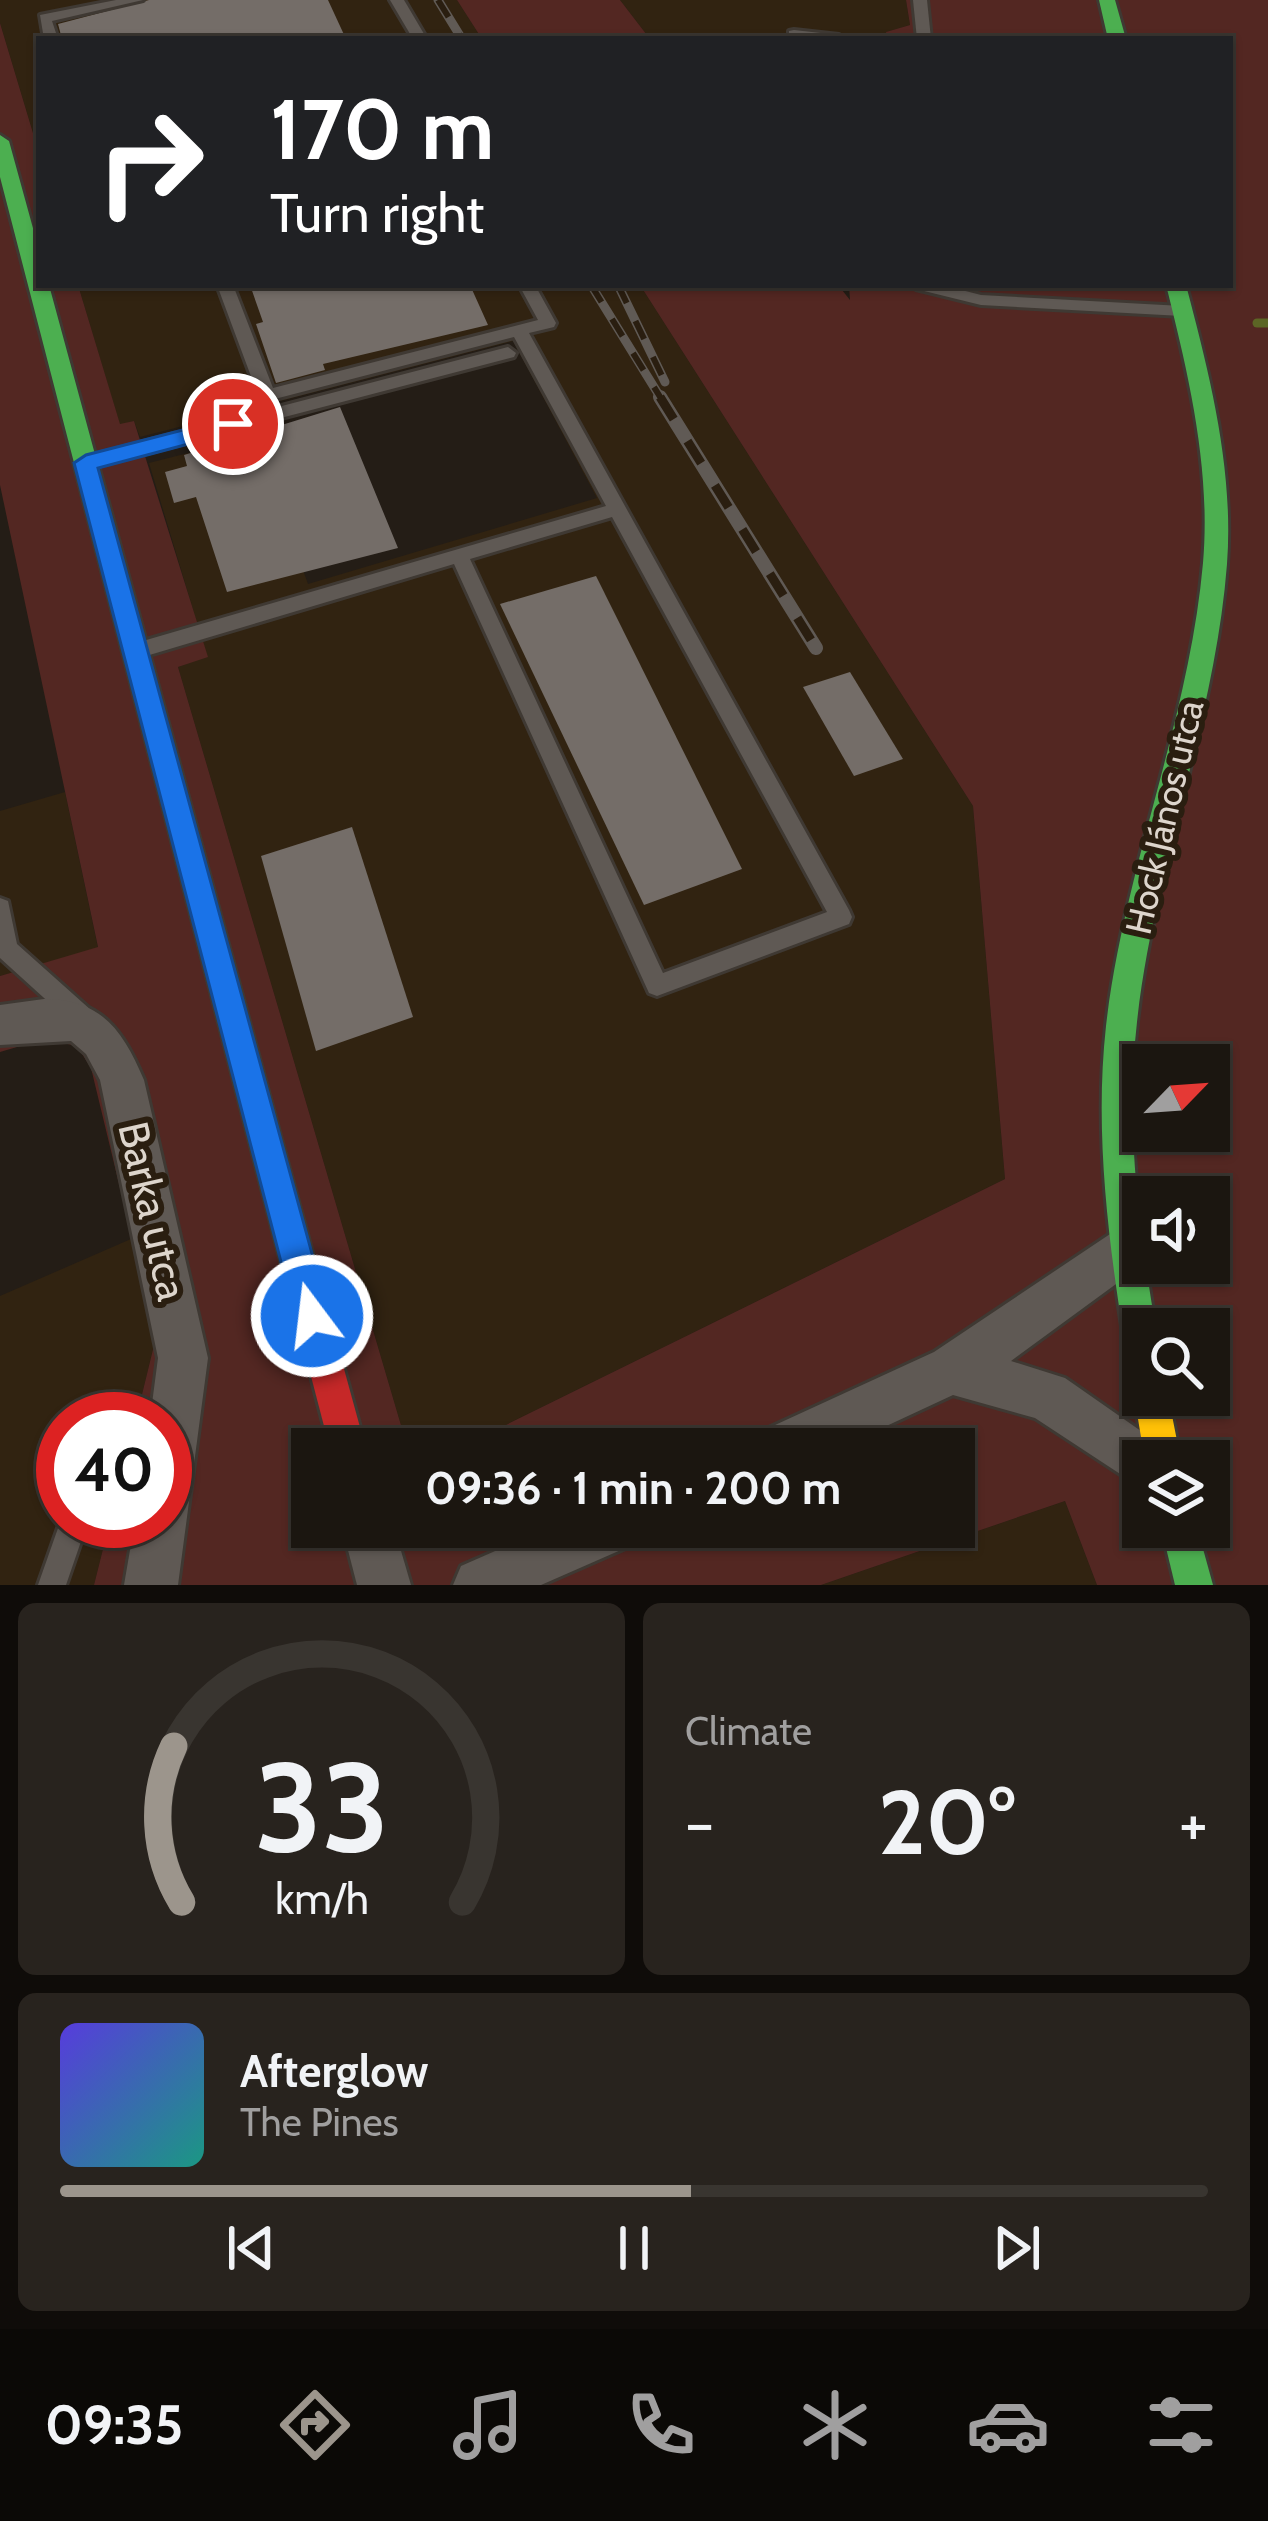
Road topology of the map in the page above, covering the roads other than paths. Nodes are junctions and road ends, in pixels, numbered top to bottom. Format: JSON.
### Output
{"nodes":[{"id":1,"x":136,"y":0,"type":"edge"},
{"id":2,"x":398,"y":0,"type":"edge"},
{"id":3,"x":920,"y":0,"type":"edge"},
{"id":4,"x":1107,"y":0,"type":"edge"},
{"id":5,"x":794,"y":34,"type":"dead end"},
{"id":6,"x":50,"y":36,"type":"edge"},
{"id":7,"x":418,"y":36,"type":"edge"},
{"id":8,"x":812,"y":36,"type":"edge"},
{"id":9,"x":924,"y":36,"type":"edge"},
{"id":10,"x":1116,"y":36,"type":"edge"},
{"id":11,"x":0,"y":142,"type":"edge"},
{"id":12,"x":36,"y":276,"type":"edge"},
{"id":13,"x":39,"y":288,"type":"edge"},
{"id":14,"x":226,"y":288,"type":"edge"},
{"id":15,"x":529,"y":288,"type":"edge"},
{"id":16,"x":934,"y":288,"type":"edge"},
{"id":17,"x":1035,"y":293,"type":"edge"},
{"id":18,"x":1180,"y":298,"type":"edge"},
{"id":19,"x":518,"y":331,"type":"junction"},
{"id":20,"x":508,"y":352,"type":"dead end"},
{"id":21,"x":86,"y":463,"type":"junction"},
{"id":22,"x":614,"y":510,"type":"junction"},
{"id":23,"x":459,"y":555,"type":"junction"},
{"id":24,"x":136,"y":652,"type":"junction"},
{"id":25,"x":0,"y":908,"type":"edge"},
{"id":26,"x":0,"y":1025,"type":"edge"},
{"id":27,"x":98,"y":1032,"type":"junction"},
{"id":28,"x":1123,"y":1176,"type":"edge"},
{"id":29,"x":1122,"y":1250,"type":"edge"},
{"id":30,"x":952,"y":1370,"type":"junction"},
{"id":31,"x":180,"y":1392,"type":"edge"},
{"id":32,"x":342,"y":1428,"type":"edge"},
{"id":33,"x":826,"y":1428,"type":"edge"},
{"id":34,"x":1122,"y":1448,"type":"edge"},
{"id":35,"x":65,"y":1548,"type":"edge"},
{"id":36,"x":157,"y":1548,"type":"edge"},
{"id":37,"x":374,"y":1548,"type":"edge"},
{"id":38,"x":563,"y":1548,"type":"edge"},
{"id":39,"x":1184,"y":1548,"type":"edge"},
{"id":40,"x":52,"y":1585,"type":"edge"},
{"id":41,"x":151,"y":1585,"type":"edge"},
{"id":42,"x":384,"y":1585,"type":"edge"},
{"id":43,"x":479,"y":1585,"type":"edge"},
{"id":44,"x":1194,"y":1585,"type":"edge"}],
"edges":[{"from":1,"to":6,"type":"lane"},
{"from":2,"to":7,"type":"lane"},
{"from":3,"to":9,"type":"lane"},
{"from":4,"to":10,"type":"street"},
{"from":5,"to":8,"type":"lane"},
{"from":11,"to":12,"type":"street"},
{"from":13,"to":21,"type":"street"},
{"from":14,"to":19,"type":"lane"},
{"from":15,"to":19,"type":"lane"},
{"from":16,"to":17,"type":"lane"},
{"from":17,"to":18,"type":"lane"},
{"from":18,"to":28,"type":"street","name":"Hock János utca"},
{"from":19,"to":22,"type":"lane"},
{"from":20,"to":21,"type":"lane"},
{"from":21,"to":24,"type":"street"},
{"from":22,"to":23,"type":"lane"},
{"from":22,"to":23,"type":"lane"},
{"from":23,"to":24,"type":"lane"},
{"from":24,"to":32,"type":"street"},
{"from":25,"to":27,"type":"lane"},
{"from":26,"to":27,"type":"street"},
{"from":27,"to":31,"type":"street","name":"Barka utca"},
{"from":29,"to":30,"type":"street"},
{"from":30,"to":33,"type":"street"},
{"from":30,"to":34,"type":"street"},
{"from":35,"to":40,"type":"lane"},
{"from":36,"to":41,"type":"street"},
{"from":37,"to":42,"type":"street"},
{"from":38,"to":43,"type":"street"},
{"from":39,"to":44,"type":"street"}]}
